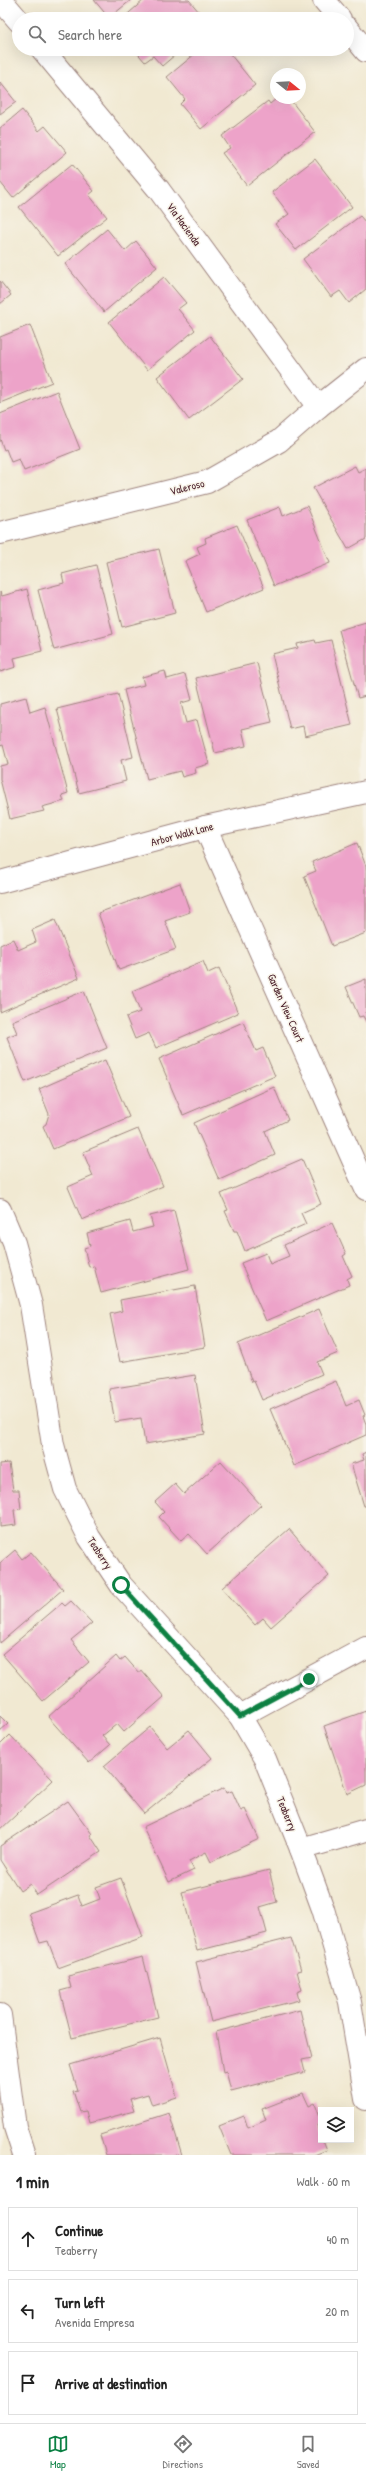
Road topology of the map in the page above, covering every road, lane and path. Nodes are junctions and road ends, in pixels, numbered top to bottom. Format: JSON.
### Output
{"nodes":[{"id":1,"x":2,"y":0,"type":"edge"},
{"id":2,"x":324,"y":0,"type":"edge"},
{"id":3,"x":12,"y":12,"type":"edge"},
{"id":4,"x":334,"y":12,"type":"edge"},
{"id":5,"x":354,"y":36,"type":"edge"},
{"id":6,"x":366,"y":51,"type":"edge"},
{"id":7,"x":48,"y":56,"type":"edge"},
{"id":8,"x":366,"y":369,"type":"edge"},
{"id":9,"x":318,"y":407,"type":"junction"},
{"id":10,"x":0,"y":532,"type":"edge"},
{"id":11,"x":366,"y":792,"type":"edge"},
{"id":12,"x":205,"y":827,"type":"junction"},
{"id":13,"x":0,"y":882,"type":"edge"},
{"id":14,"x":366,"y":1189,"type":"edge"},
{"id":15,"x":0,"y":1210,"type":"edge"},
{"id":16,"x":366,"y":1648,"type":"edge"},
{"id":17,"x":240,"y":1716,"type":"junction"},
{"id":18,"x":366,"y":1830,"type":"edge"},
{"id":19,"x":301,"y":1849,"type":"junction"},
{"id":20,"x":0,"y":2015,"type":"edge"},
{"id":21,"x":366,"y":2099,"type":"edge"},
{"id":22,"x":24,"y":2155,"type":"edge"}],
"edges":[{"from":1,"to":3,"type":"street"},
{"from":2,"to":4,"type":"street"},
{"from":5,"to":6,"type":"street"},
{"from":7,"to":9,"type":"street","name":"Via Hacienda"},
{"from":8,"to":9,"type":"street","name":"Valeroso"},
{"from":9,"to":10,"type":"street","name":"Valeroso"},
{"from":11,"to":12,"type":"street","name":"Arbor Walk Lane"},
{"from":12,"to":13,"type":"street","name":"Arbor Walk Lane"},
{"from":12,"to":14,"type":"street","name":"Garden View Court"},
{"from":15,"to":17,"type":"street","name":"Teaberry"},
{"from":16,"to":17,"type":"street"},
{"from":17,"to":19,"type":"street","name":"Teaberry"},
{"from":18,"to":19,"type":"street"},
{"from":19,"to":21,"type":"street","name":"Teaberry"},
{"from":20,"to":22,"type":"street"}]}
